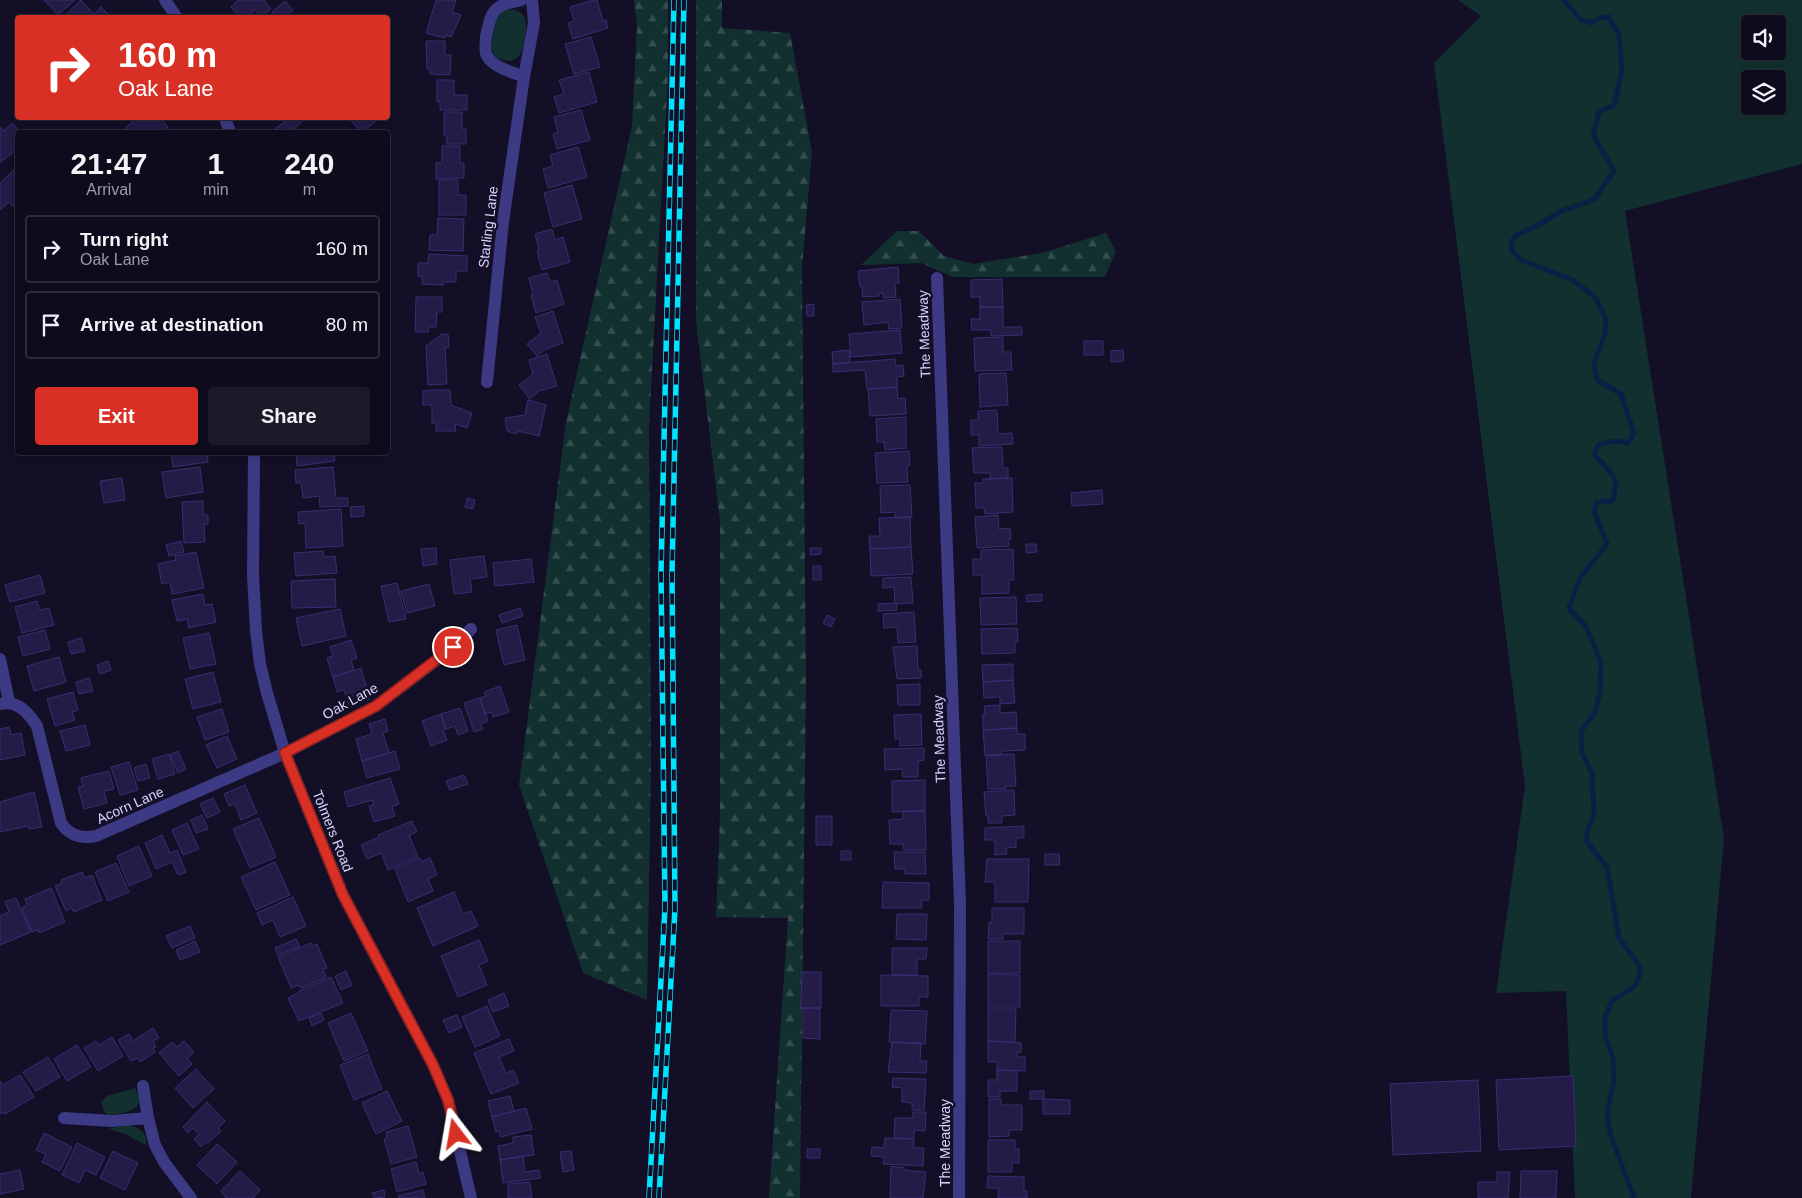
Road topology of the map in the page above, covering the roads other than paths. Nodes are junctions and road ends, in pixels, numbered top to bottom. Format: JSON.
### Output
{"nodes":[{"id":1,"x":165,"y":0,"type":"edge"},
{"id":2,"x":521,"y":0,"type":"edge"},
{"id":3,"x":532,"y":0,"type":"edge"},
{"id":4,"x":175,"y":15,"type":"edge"},
{"id":5,"x":524,"y":76,"type":"junction"},
{"id":6,"x":937,"y":278,"type":"dead end"},
{"id":7,"x":487,"y":382,"type":"dead end"},
{"id":8,"x":254,"y":455,"type":"edge"},
{"id":9,"x":471,"y":629,"type":"dead end"},
{"id":10,"x":0,"y":659,"type":"edge"},
{"id":11,"x":5,"y":703,"type":"edge"},
{"id":12,"x":285,"y":753,"type":"junction"},
{"id":13,"x":143,"y":1086,"type":"dead end"},
{"id":14,"x":64,"y":1118,"type":"dead end"},
{"id":15,"x":148,"y":1118,"type":"junction"},
{"id":16,"x":191,"y":1198,"type":"edge"},
{"id":17,"x":471,"y":1198,"type":"edge"},
{"id":18,"x":959,"y":1198,"type":"edge"}],
"edges":[{"from":1,"to":4,"type":"street"},
{"from":2,"to":5,"type":"street"},
{"from":3,"to":5,"type":"street","name":"Starling Lane"},
{"from":5,"to":7,"type":"street","name":"Starling Lane"},
{"from":6,"to":18,"type":"street","name":"The Meadway"},
{"from":8,"to":12,"type":"street","name":"Tolmers Road"},
{"from":9,"to":12,"type":"street","name":"Oak Lane"},
{"from":10,"to":11,"type":"street","name":"Acorn Lane"},
{"from":11,"to":12,"type":"street","name":"Acorn Lane"},
{"from":12,"to":17,"type":"street","name":"Tolmers Road"},
{"from":13,"to":15,"type":"street"},
{"from":14,"to":15,"type":"street"},
{"from":15,"to":16,"type":"street"}]}
